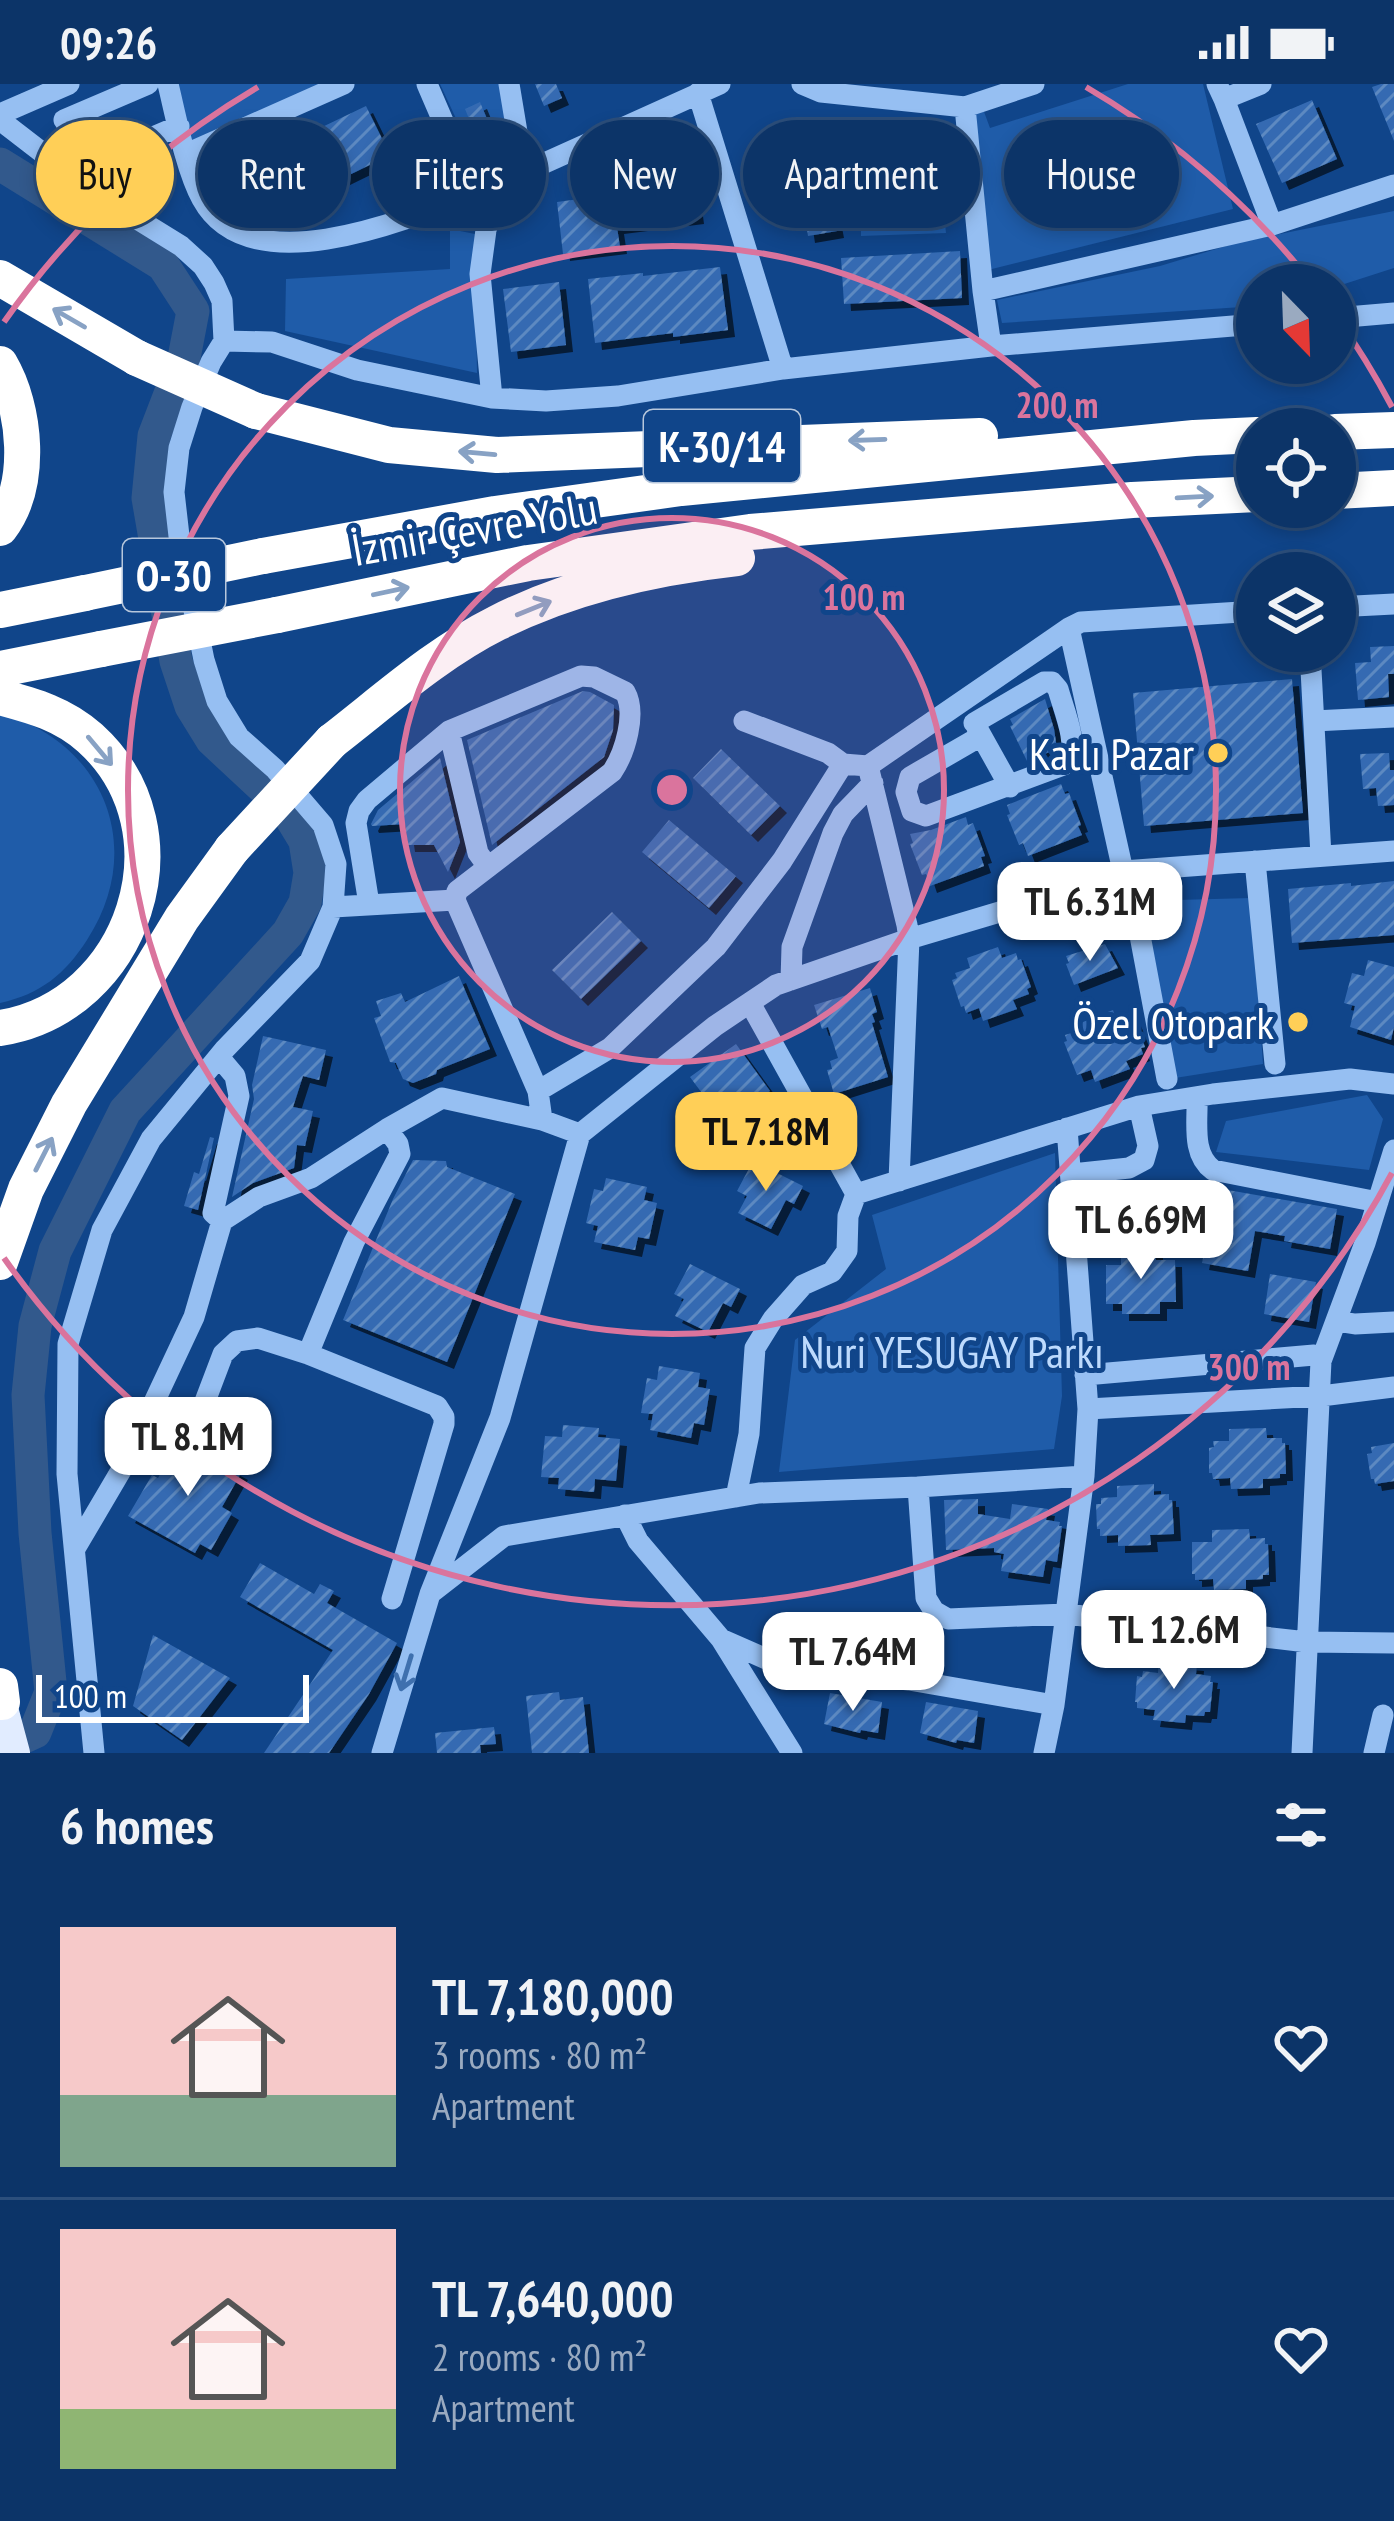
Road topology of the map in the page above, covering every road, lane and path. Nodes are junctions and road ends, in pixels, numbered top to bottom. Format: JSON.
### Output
{"nodes":[{"id":1,"x":69,"y":84,"type":"edge"},
{"id":2,"x":148,"y":84,"type":"edge"},
{"id":3,"x":167,"y":84,"type":"edge"},
{"id":4,"x":344,"y":84,"type":"edge"},
{"id":5,"x":428,"y":84,"type":"edge"},
{"id":6,"x":509,"y":84,"type":"edge"},
{"id":7,"x":720,"y":84,"type":"edge"},
{"id":8,"x":802,"y":84,"type":"edge"},
{"id":9,"x":1034,"y":84,"type":"edge"},
{"id":10,"x":1261,"y":84,"type":"edge"},
{"id":11,"x":41,"y":90,"type":"edge"},
{"id":12,"x":1220,"y":92,"type":"edge"},
{"id":13,"x":698,"y":93,"type":"junction"},
{"id":14,"x":965,"y":107,"type":"junction"},
{"id":15,"x":0,"y":117,"type":"edge"},
{"id":16,"x":64,"y":120,"type":"dead end"},
{"id":17,"x":443,"y":120,"type":"edge"},
{"id":18,"x":515,"y":120,"type":"edge"},
{"id":19,"x":178,"y":126,"type":"junction"},
{"id":20,"x":174,"y":128,"type":"edge"},
{"id":21,"x":186,"y":154,"type":"junction"},
{"id":22,"x":546,"y":163,"type":"edge"},
{"id":23,"x":1394,"y":185,"type":"edge"},
{"id":24,"x":1272,"y":225,"type":"junction"},
{"id":25,"x":372,"y":227,"type":"edge"},
{"id":26,"x":487,"y":228,"type":"edge"},
{"id":27,"x":0,"y":278,"type":"edge"},
{"id":28,"x":983,"y":291,"type":"junction"},
{"id":29,"x":1394,"y":313,"type":"edge"},
{"id":30,"x":1356,"y":316,"type":"edge"},
{"id":31,"x":1236,"y":326,"type":"edge"},
{"id":32,"x":224,"y":341,"type":"junction"},
{"id":33,"x":991,"y":346,"type":"junction"},
{"id":34,"x":0,"y":364,"type":"edge"},
{"id":35,"x":783,"y":369,"type":"junction"},
{"id":36,"x":492,"y":398,"type":"junction"},
{"id":37,"x":1394,"y":430,"type":"edge"},
{"id":38,"x":1356,"y":431,"type":"edge"},
{"id":39,"x":1236,"y":436,"type":"edge"},
{"id":40,"x":1194,"y":438,"type":"junction"},
{"id":41,"x":1394,"y":488,"type":"edge"},
{"id":42,"x":1356,"y":490,"type":"edge"},
{"id":43,"x":1236,"y":495,"type":"edge"},
{"id":44,"x":1132,"y":500,"type":"junction"},
{"id":45,"x":0,"y":528,"type":"edge"},
{"id":46,"x":1394,"y":604,"type":"edge"},
{"id":47,"x":1356,"y":606,"type":"edge"},
{"id":48,"x":0,"y":610,"type":"edge"},
{"id":49,"x":1236,"y":612,"type":"edge"},
{"id":50,"x":1069,"y":628,"type":"junction"},
{"id":51,"x":0,"y":669,"type":"edge"},
{"id":52,"x":1311,"y":672,"type":"edge"},
{"id":53,"x":0,"y":697,"type":"edge"},
{"id":54,"x":961,"y":702,"type":"junction"},
{"id":55,"x":1394,"y":717,"type":"edge"},
{"id":56,"x":744,"y":721,"type":"dead end"},
{"id":57,"x":1313,"y":721,"type":"junction"},
{"id":58,"x":978,"y":730,"type":"junction"},
{"id":59,"x":448,"y":731,"type":"junction"},
{"id":60,"x":843,"y":764,"type":"junction"},
{"id":61,"x":870,"y":774,"type":"junction"},
{"id":62,"x":1010,"y":787,"type":"junction"},
{"id":63,"x":1394,"y":851,"type":"edge"},
{"id":64,"x":1321,"y":856,"type":"junction"},
{"id":65,"x":1255,"y":861,"type":"junction"},
{"id":66,"x":488,"y":867,"type":"junction"},
{"id":67,"x":1123,"y":872,"type":"junction"},
{"id":68,"x":455,"y":900,"type":"junction"},
{"id":69,"x":369,"y":904,"type":"junction"},
{"id":70,"x":333,"y":907,"type":"junction"},
{"id":71,"x":909,"y":939,"type":"junction"},
{"id":72,"x":791,"y":980,"type":"junction"},
{"id":73,"x":750,"y":1003,"type":"junction"},
{"id":74,"x":0,"y":1028,"type":"edge"},
{"id":75,"x":219,"y":1057,"type":"junction"},
{"id":76,"x":1275,"y":1064,"type":"dead end"},
{"id":77,"x":1167,"y":1078,"type":"dead end"},
{"id":78,"x":1394,"y":1084,"type":"edge"},
{"id":79,"x":538,"y":1091,"type":"junction"},
{"id":80,"x":1197,"y":1097,"type":"junction"},
{"id":81,"x":1139,"y":1106,"type":"junction"},
{"id":82,"x":542,"y":1120,"type":"junction"},
{"id":83,"x":1067,"y":1128,"type":"junction"},
{"id":84,"x":387,"y":1129,"type":"junction"},
{"id":85,"x":580,"y":1134,"type":"junction"},
{"id":86,"x":1394,"y":1150,"type":"edge"},
{"id":87,"x":1072,"y":1174,"type":"junction"},
{"id":88,"x":899,"y":1180,"type":"junction"},
{"id":89,"x":856,"y":1194,"type":"junction"},
{"id":90,"x":1378,"y":1202,"type":"junction"},
{"id":91,"x":221,"y":1221,"type":"junction"},
{"id":92,"x":0,"y":1262,"type":"edge"},
{"id":93,"x":1336,"y":1321,"type":"junction"},
{"id":94,"x":1394,"y":1322,"type":"edge"},
{"id":95,"x":308,"y":1354,"type":"junction"},
{"id":96,"x":1321,"y":1361,"type":"junction"},
{"id":97,"x":1085,"y":1375,"type":"junction"},
{"id":98,"x":1394,"y":1388,"type":"edge"},
{"id":99,"x":1321,"y":1396,"type":"junction"},
{"id":100,"x":1088,"y":1408,"type":"junction"},
{"id":101,"x":193,"y":1433,"type":"dead end"},
{"id":102,"x":1084,"y":1476,"type":"junction"},
{"id":103,"x":918,"y":1487,"type":"junction"},
{"id":104,"x":736,"y":1497,"type":"junction"},
{"id":105,"x":625,"y":1515,"type":"junction"},
{"id":106,"x":75,"y":1547,"type":"junction"},
{"id":107,"x":430,"y":1594,"type":"junction"},
{"id":108,"x":392,"y":1599,"type":"dead end"},
{"id":109,"x":1066,"y":1614,"type":"junction"},
{"id":110,"x":721,"y":1639,"type":"junction"},
{"id":111,"x":1306,"y":1642,"type":"junction"},
{"id":112,"x":1394,"y":1643,"type":"edge"},
{"id":113,"x":0,"y":1687,"type":"edge"},
{"id":114,"x":1054,"y":1705,"type":"junction"},
{"id":115,"x":1383,"y":1715,"type":"dead end"},
{"id":116,"x":6,"y":1719,"type":"edge"},
{"id":117,"x":94,"y":1753,"type":"edge"},
{"id":118,"x":382,"y":1753,"type":"edge"},
{"id":119,"x":792,"y":1753,"type":"edge"},
{"id":120,"x":1044,"y":1753,"type":"edge"},
{"id":121,"x":1302,"y":1753,"type":"edge"},
{"id":122,"x":1374,"y":1753,"type":"edge"}],
"edges":[{"from":1,"to":11,"type":"street"},
{"from":2,"to":16,"type":"street"},
{"from":3,"to":19,"type":"street"},
{"from":4,"to":21,"type":"street"},
{"from":5,"to":17,"type":"street"},
{"from":6,"to":18,"type":"street"},
{"from":7,"to":13,"type":"street"},
{"from":8,"to":14,"type":"street"},
{"from":9,"to":14,"type":"street"},
{"from":10,"to":12,"type":"street"},
{"from":11,"to":15,"type":"street"},
{"from":12,"to":24,"type":"street"},
{"from":13,"to":22,"type":"street"},
{"from":13,"to":35,"type":"street"},
{"from":14,"to":28,"type":"street"},
{"from":15,"to":32,"type":"street"},
{"from":19,"to":20,"type":"street"},
{"from":19,"to":21,"type":"street"},
{"from":21,"to":25,"type":"street"},
{"from":23,"to":24,"type":"street"},
{"from":24,"to":28,"type":"street"},
{"from":26,"to":36,"type":"street"},
{"from":40,"to":27,"type":"highway","number":"K-30/14","one_way":true,"bridge":true},
{"from":28,"to":33,"type":"street"},
{"from":29,"to":30,"type":"street"},
{"from":31,"to":33,"type":"street"},
{"from":32,"to":36,"type":"street"},
{"from":32,"to":70,"type":"street"},
{"from":33,"to":35,"type":"street"},
{"from":34,"to":45,"type":"highway"},
{"from":35,"to":36,"type":"street"},
{"from":37,"to":38,"type":"highway"},
{"from":39,"to":40,"type":"highway","name":"İzmir Çevre Yolu","number":"O-30"},
{"from":40,"to":48,"type":"highway","name":"İzmir Çevre Yolu","number":"O-30","bridge":true},
{"from":41,"to":42,"type":"highway"},
{"from":44,"to":43,"type":"highway","name":"İzmir Çevre Yolu","number":"O-30","one_way":true},
{"from":51,"to":44,"type":"highway","name":"İzmir Çevre Yolu","number":"O-30","one_way":true,"bridge":true},
{"from":92,"to":44,"type":"highway","one_way":true,"bridge":true},
{"from":46,"to":47,"type":"street"},
{"from":49,"to":50,"type":"street"},
{"from":50,"to":54,"type":"street"},
{"from":50,"to":67,"type":"street"},
{"from":52,"to":57,"type":"street"},
{"from":53,"to":74,"type":"highway","one_way":true},
{"from":54,"to":58,"type":"street"},
{"from":54,"to":61,"type":"street"},
{"from":55,"to":57,"type":"street"},
{"from":56,"to":60,"type":"street"},
{"from":57,"to":64,"type":"street"},
{"from":58,"to":62,"type":"street"},
{"from":58,"to":62,"type":"street"},
{"from":58,"to":62,"type":"street"},
{"from":59,"to":66,"type":"street"},
{"from":59,"to":66,"type":"street"},
{"from":59,"to":69,"type":"street"},
{"from":60,"to":61,"type":"street"},
{"from":60,"to":79,"type":"street"},
{"from":61,"to":71,"type":"street"},
{"from":61,"to":72,"type":"street"},
{"from":63,"to":64,"type":"street"},
{"from":64,"to":65,"type":"street"},
{"from":65,"to":67,"type":"street"},
{"from":65,"to":76,"type":"street"},
{"from":66,"to":68,"type":"street"},
{"from":67,"to":71,"type":"street"},
{"from":67,"to":77,"type":"street"},
{"from":68,"to":69,"type":"street"},
{"from":68,"to":79,"type":"street"},
{"from":69,"to":70,"type":"street"},
{"from":70,"to":75,"type":"street"},
{"from":71,"to":72,"type":"street"},
{"from":71,"to":88,"type":"street"},
{"from":72,"to":73,"type":"street"},
{"from":73,"to":85,"type":"street"},
{"from":73,"to":89,"type":"street"},
{"from":75,"to":91,"type":"street"},
{"from":75,"to":106,"type":"street"},
{"from":78,"to":80,"type":"street"},
{"from":79,"to":82,"type":"street"},
{"from":80,"to":81,"type":"street"},
{"from":80,"to":90,"type":"street"},
{"from":81,"to":83,"type":"street"},
{"from":81,"to":87,"type":"street"},
{"from":82,"to":84,"type":"street"},
{"from":82,"to":85,"type":"street"},
{"from":83,"to":87,"type":"street"},
{"from":83,"to":88,"type":"street"},
{"from":84,"to":91,"type":"street"},
{"from":84,"to":95,"type":"street"},
{"from":85,"to":107,"type":"street"},
{"from":86,"to":90,"type":"street"},
{"from":87,"to":97,"type":"street"},
{"from":88,"to":89,"type":"street"},
{"from":89,"to":104,"type":"street"},
{"from":90,"to":93,"type":"street"},
{"from":91,"to":106,"type":"street"},
{"from":93,"to":94,"type":"street"},
{"from":93,"to":96,"type":"street"},
{"from":95,"to":101,"type":"street"},
{"from":95,"to":108,"type":"street"},
{"from":96,"to":97,"type":"street"},
{"from":96,"to":99,"type":"street"},
{"from":97,"to":100,"type":"street"},
{"from":98,"to":99,"type":"street"},
{"from":99,"to":100,"type":"street"},
{"from":99,"to":111,"type":"street"},
{"from":100,"to":102,"type":"street"},
{"from":102,"to":103,"type":"street"},
{"from":102,"to":109,"type":"street"},
{"from":103,"to":104,"type":"street"},
{"from":103,"to":109,"type":"street"},
{"from":104,"to":105,"type":"street"},
{"from":105,"to":107,"type":"street"},
{"from":105,"to":110,"type":"street"},
{"from":106,"to":117,"type":"street"},
{"from":107,"to":118,"type":"street","one_way":true},
{"from":109,"to":111,"type":"street"},
{"from":109,"to":114,"type":"street"},
{"from":110,"to":114,"type":"street"},
{"from":110,"to":119,"type":"street"},
{"from":111,"to":112,"type":"street"},
{"from":111,"to":121,"type":"street"},
{"from":113,"to":116,"type":"highway"},
{"from":114,"to":120,"type":"street"},
{"from":115,"to":122,"type":"street"}]}
